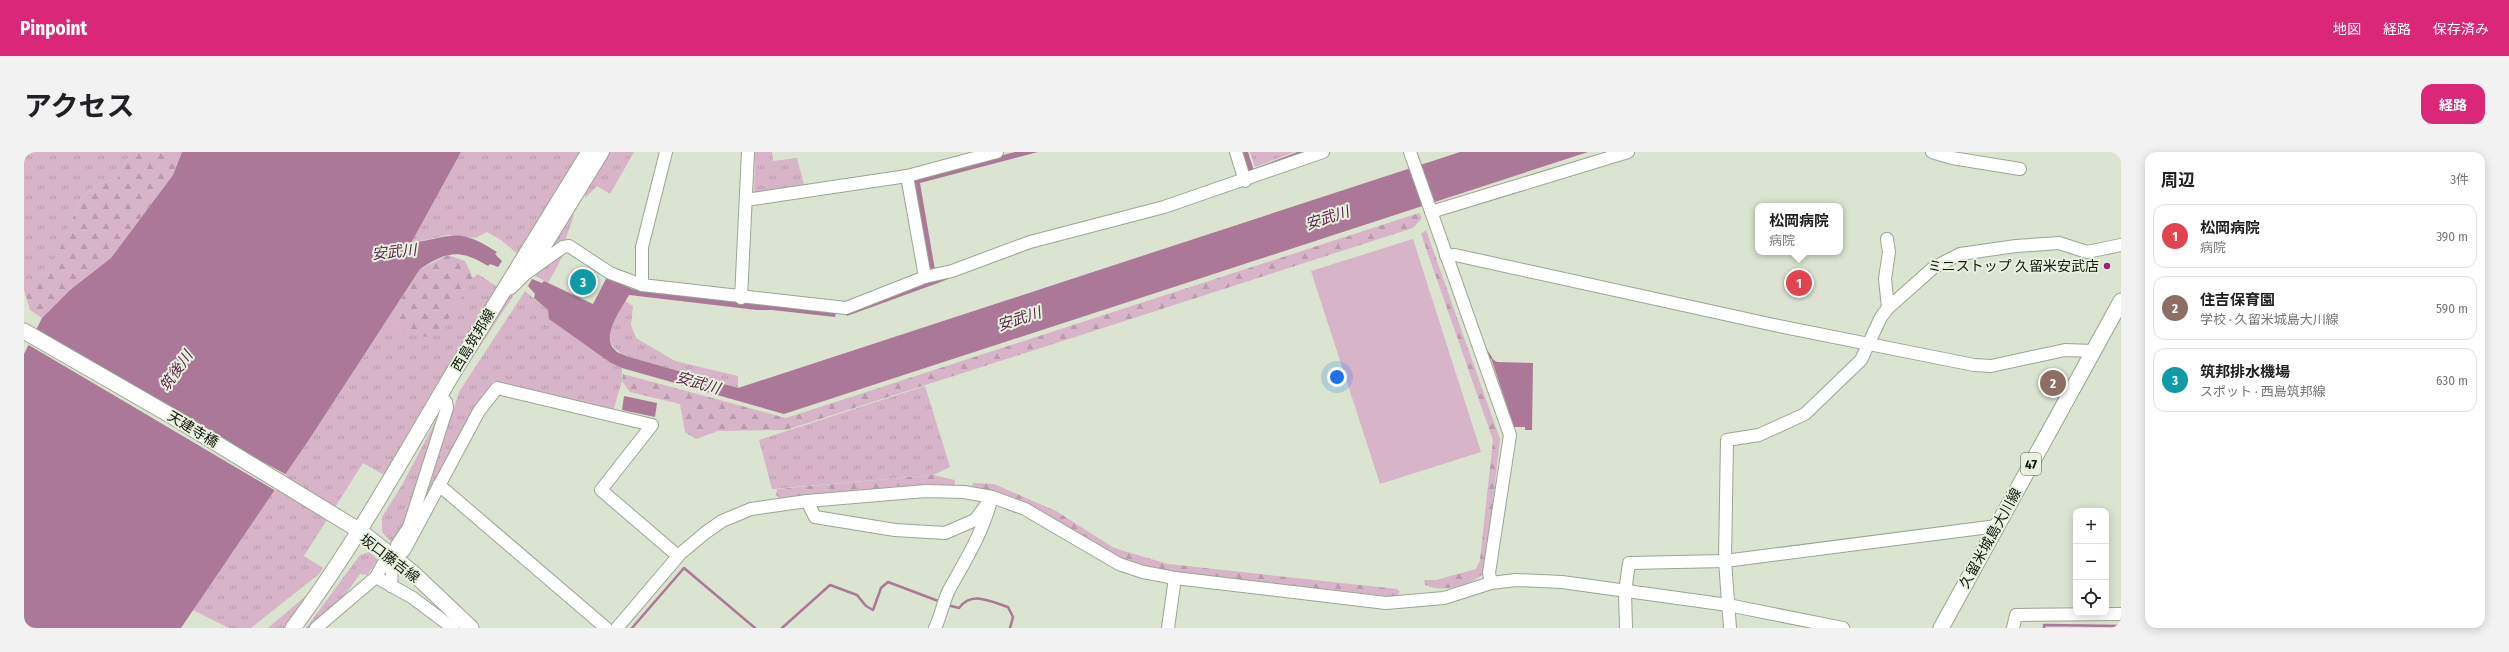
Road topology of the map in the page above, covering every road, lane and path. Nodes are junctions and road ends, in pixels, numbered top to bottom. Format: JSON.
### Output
{"nodes":[{"id":1,"x":589,"y":152,"type":"edge"},
{"id":2,"x":603,"y":152,"type":"edge"},
{"id":3,"x":666,"y":152,"type":"edge"},
{"id":4,"x":748,"y":152,"type":"edge"},
{"id":5,"x":997,"y":152,"type":"edge"},
{"id":6,"x":1236,"y":152,"type":"edge"},
{"id":7,"x":1628,"y":152,"type":"edge"},
{"id":8,"x":1932,"y":152,"type":"edge"},
{"id":9,"x":1320,"y":153,"type":"edge"},
{"id":10,"x":1412,"y":157,"type":"edge"},
{"id":11,"x":2020,"y":169,"type":"dead end"},
{"id":12,"x":907,"y":176,"type":"junction"},
{"id":13,"x":1245,"y":181,"type":"junction"},
{"id":14,"x":746,"y":200,"type":"junction"},
{"id":15,"x":1430,"y":210,"type":"junction"},
{"id":16,"x":1887,"y":239,"type":"dead end"},
{"id":17,"x":2121,"y":245,"type":"edge"},
{"id":18,"x":1446,"y":256,"type":"junction"},
{"id":19,"x":532,"y":269,"type":"junction"},
{"id":20,"x":925,"y":277,"type":"junction"},
{"id":21,"x":642,"y":285,"type":"junction"},
{"id":22,"x":503,"y":290,"type":"junction"},
{"id":23,"x":741,"y":298,"type":"junction"},
{"id":24,"x":2121,"y":301,"type":"edge"},
{"id":25,"x":1888,"y":308,"type":"junction"},
{"id":26,"x":24,"y":331,"type":"edge"},
{"id":27,"x":1869,"y":344,"type":"junction"},
{"id":28,"x":2093,"y":351,"type":"junction"},
{"id":29,"x":440,"y":396,"type":"junction"},
{"id":30,"x":439,"y":485,"type":"junction"},
{"id":31,"x":992,"y":497,"type":"junction"},
{"id":32,"x":808,"y":501,"type":"junction"},
{"id":33,"x":1997,"y":526,"type":"junction"},
{"id":34,"x":360,"y":531,"type":"junction"},
{"id":35,"x":678,"y":556,"type":"junction"},
{"id":36,"x":1725,"y":561,"type":"junction"},
{"id":37,"x":376,"y":577,"type":"junction"},
{"id":38,"x":1175,"y":578,"type":"junction"},
{"id":39,"x":1491,"y":583,"type":"junction"},
{"id":40,"x":366,"y":586,"type":"junction"},
{"id":41,"x":391,"y":586,"type":"junction"},
{"id":42,"x":1625,"y":592,"type":"junction"},
{"id":43,"x":1728,"y":605,"type":"junction"},
{"id":44,"x":2121,"y":614,"type":"edge"},
{"id":45,"x":293,"y":628,"type":"edge"},
{"id":46,"x":316,"y":628,"type":"edge"},
{"id":47,"x":326,"y":628,"type":"edge"},
{"id":48,"x":453,"y":628,"type":"edge"},
{"id":49,"x":471,"y":628,"type":"edge"},
{"id":50,"x":606,"y":628,"type":"edge"},
{"id":51,"x":617,"y":628,"type":"edge"},
{"id":52,"x":935,"y":628,"type":"edge"},
{"id":53,"x":1168,"y":628,"type":"edge"},
{"id":54,"x":1626,"y":628,"type":"edge"},
{"id":55,"x":1730,"y":628,"type":"edge"},
{"id":56,"x":1843,"y":628,"type":"edge"},
{"id":57,"x":1941,"y":628,"type":"edge"},
{"id":58,"x":2013,"y":628,"type":"edge"}],
"edges":[{"from":1,"to":22,"type":"main road","name":"西島筑邦線"},
{"from":2,"to":19,"type":"street"},
{"from":3,"to":21,"type":"street"},
{"from":4,"to":14,"type":"street"},
{"from":5,"to":12,"type":"street"},
{"from":6,"to":13,"type":"street"},
{"from":7,"to":15,"type":"street"},
{"from":8,"to":11,"type":"street"},
{"from":9,"to":13,"type":"street"},
{"from":10,"to":15,"type":"street"},
{"from":12,"to":14,"type":"street"},
{"from":12,"to":20,"type":"street"},
{"from":13,"to":20,"type":"street"},
{"from":14,"to":23,"type":"street"},
{"from":15,"to":18,"type":"street"},
{"from":16,"to":25,"type":"street"},
{"from":17,"to":25,"type":"street"},
{"from":18,"to":27,"type":"street"},
{"from":18,"to":39,"type":"street"},
{"from":19,"to":21,"type":"street"},
{"from":19,"to":22,"type":"street"},
{"from":20,"to":23,"type":"street"},
{"from":21,"to":23,"type":"street"},
{"from":22,"to":29,"type":"main road","name":"西島筑邦線"},
{"from":24,"to":28,"type":"main road","name":"久留米城島大川線","number":"47"},
{"from":25,"to":27,"type":"street"},
{"from":26,"to":34,"type":"main road","name":"天建寺橋"},
{"from":27,"to":28,"type":"street"},
{"from":27,"to":36,"type":"street"},
{"from":28,"to":33,"type":"main road","name":"久留米城島大川線","number":"47"},
{"from":29,"to":30,"type":"street"},
{"from":29,"to":34,"type":"main road","name":"西島筑邦線"},
{"from":30,"to":35,"type":"street"},
{"from":30,"to":50,"type":"street"},
{"from":31,"to":32,"type":"street"},
{"from":31,"to":32,"type":"street"},
{"from":31,"to":38,"type":"street"},
{"from":31,"to":52,"type":"street"},
{"from":32,"to":35,"type":"street"},
{"from":33,"to":36,"type":"street"},
{"from":33,"to":57,"type":"main road","name":"久留米城島大川線","number":"47"},
{"from":34,"to":45,"type":"main road","name":"坂口藤吉線"},
{"from":34,"to":49,"type":"main road","name":"坂口藤吉線"},
{"from":35,"to":51,"type":"street"},
{"from":36,"to":42,"type":"street"},
{"from":36,"to":43,"type":"street"},
{"from":37,"to":40,"type":"street"},
{"from":37,"to":41,"type":"street"},
{"from":37,"to":41,"type":"street"},
{"from":38,"to":39,"type":"street"},
{"from":38,"to":53,"type":"street"},
{"from":39,"to":42,"type":"street"},
{"from":40,"to":46,"type":"street"},
{"from":40,"to":47,"type":"street"},
{"from":41,"to":48,"type":"street"},
{"from":42,"to":43,"type":"street"},
{"from":42,"to":54,"type":"street"},
{"from":43,"to":55,"type":"street"},
{"from":43,"to":56,"type":"street"},
{"from":44,"to":58,"type":"street"}]}
